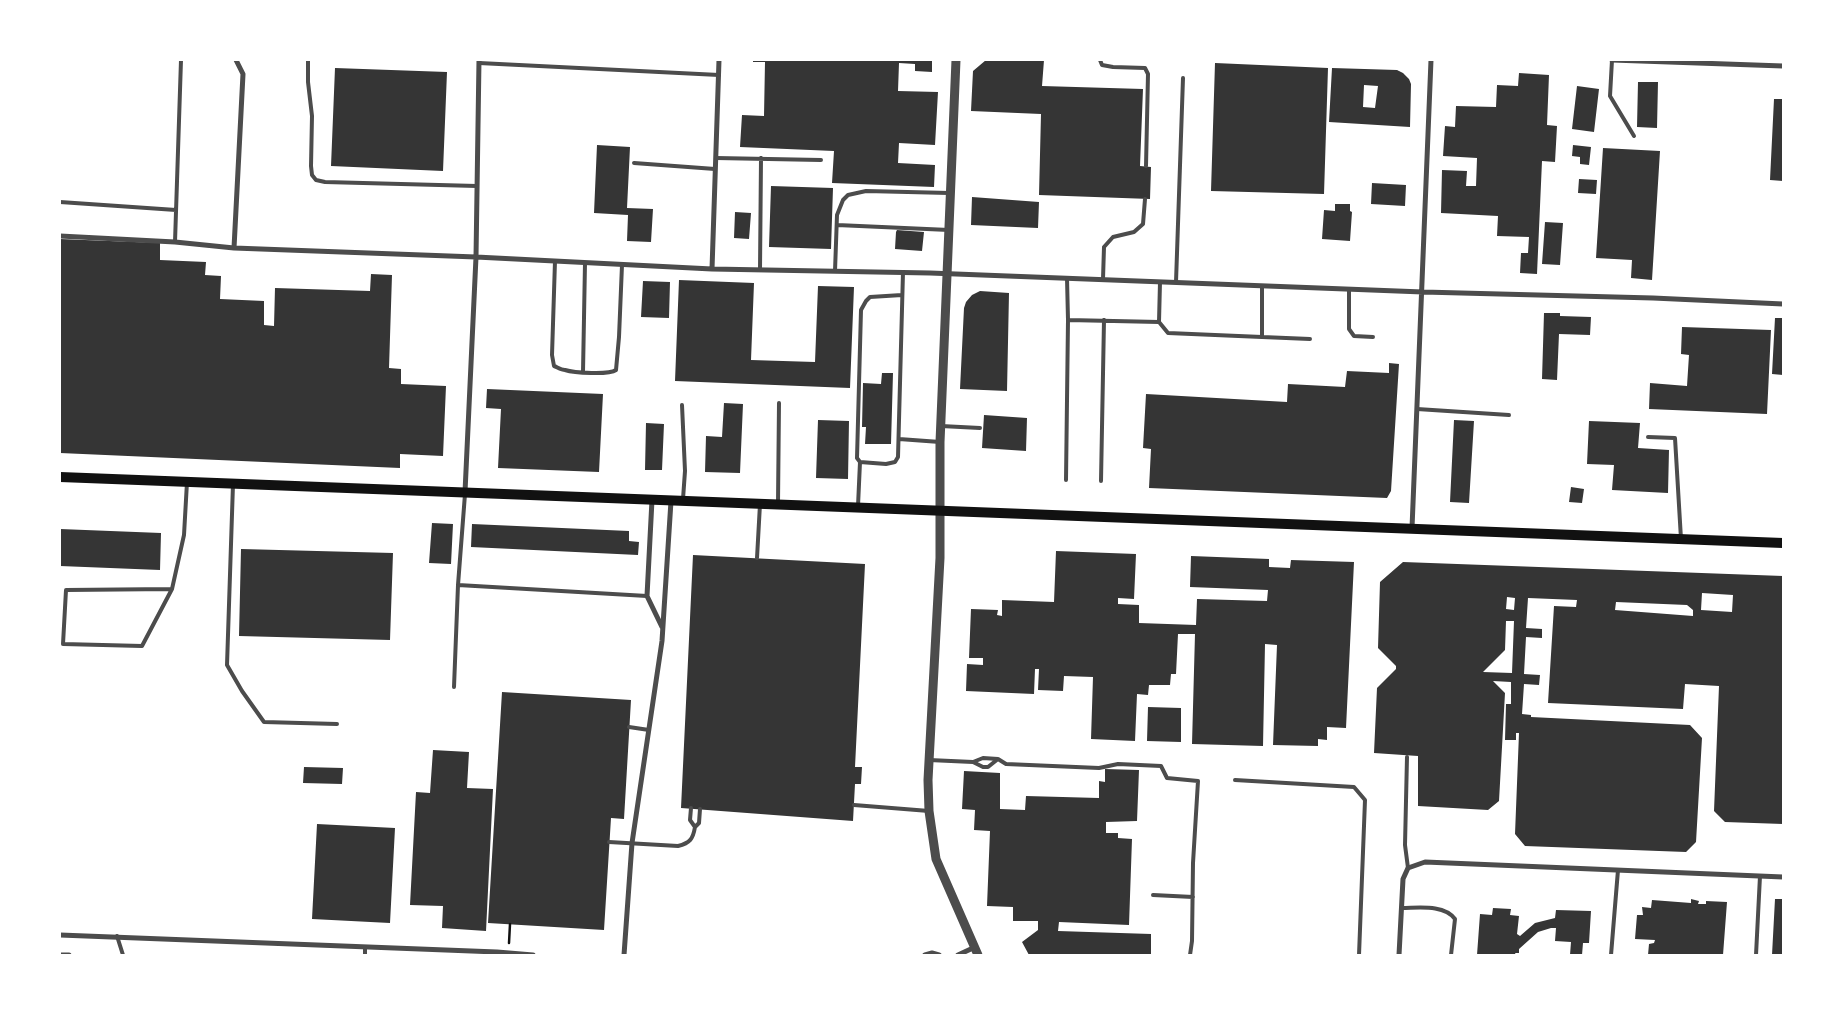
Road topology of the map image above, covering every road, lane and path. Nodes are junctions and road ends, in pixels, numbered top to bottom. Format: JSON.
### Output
{"nodes":[{"id":1,"x":181,"y":60,"type":"edge"},
{"id":2,"x":236,"y":60,"type":"edge"},
{"id":3,"x":308,"y":60,"type":"edge"},
{"id":4,"x":573,"y":60,"type":"edge"},
{"id":5,"x":719,"y":60,"type":"edge"},
{"id":6,"x":956,"y":60,"type":"edge"},
{"id":7,"x":1100,"y":60,"type":"edge"},
{"id":8,"x":1431,"y":60,"type":"edge"},
{"id":9,"x":1612,"y":60,"type":"edge"},
{"id":10,"x":479,"y":61,"type":"edge"},
{"id":11,"x":1783,"y":66,"type":"edge"},
{"id":12,"x":573,"y":67,"type":"junction"},
{"id":13,"x":719,"y":75,"type":"junction"},
{"id":14,"x":1183,"y":78,"type":"dead end"},
{"id":15,"x":1634,"y":136,"type":"dead end"},
{"id":16,"x":716,"y":158,"type":"junction"},
{"id":17,"x":761,"y":158,"type":"junction"},
{"id":18,"x":821,"y":160,"type":"dead end"},
{"id":19,"x":634,"y":163,"type":"dead end"},
{"id":20,"x":1146,"y":166,"type":"dead end"},
{"id":21,"x":715,"y":169,"type":"junction"},
{"id":22,"x":477,"y":186,"type":"junction"},
{"id":23,"x":951,"y":193,"type":"junction"},
{"id":24,"x":1145,"y":199,"type":"dead end"},
{"id":25,"x":60,"y":202,"type":"edge"},
{"id":26,"x":176,"y":210,"type":"junction"},
{"id":27,"x":837,"y":225,"type":"junction"},
{"id":28,"x":949,"y":230,"type":"junction"},
{"id":29,"x":60,"y":236,"type":"edge"},
{"id":30,"x":174,"y":242,"type":"junction"},
{"id":31,"x":234,"y":248,"type":"junction"},
{"id":32,"x":476,"y":257,"type":"junction"},
{"id":33,"x":555,"y":261,"type":"junction"},
{"id":34,"x":585,"y":263,"type":"junction"},
{"id":35,"x":622,"y":265,"type":"junction"},
{"id":36,"x":712,"y":269,"type":"junction"},
{"id":37,"x":760,"y":270,"type":"junction"},
{"id":38,"x":835,"y":271,"type":"junction"},
{"id":39,"x":903,"y":272,"type":"junction"},
{"id":40,"x":946,"y":274,"type":"junction"},
{"id":41,"x":1067,"y":278,"type":"junction"},
{"id":42,"x":1103,"y":279,"type":"junction"},
{"id":43,"x":1160,"y":282,"type":"junction"},
{"id":44,"x":1176,"y":282,"type":"junction"},
{"id":45,"x":1262,"y":286,"type":"junction"},
{"id":46,"x":1350,"y":289,"type":"junction"},
{"id":47,"x":1423,"y":292,"type":"junction"},
{"id":48,"x":902,"y":295,"type":"junction"},
{"id":49,"x":1783,"y":304,"type":"edge"},
{"id":50,"x":1068,"y":320,"type":"junction"},
{"id":51,"x":1104,"y":320,"type":"junction"},
{"id":52,"x":1159,"y":322,"type":"junction"},
{"id":53,"x":1373,"y":337,"type":"dead end"},
{"id":54,"x":1262,"y":338,"type":"junction"},
{"id":55,"x":1310,"y":339,"type":"dead end"},
{"id":56,"x":583,"y":372,"type":"junction"},
{"id":57,"x":779,"y":403,"type":"dead end"},
{"id":58,"x":682,"y":405,"type":"dead end"},
{"id":59,"x":1417,"y":409,"type":"junction"},
{"id":60,"x":1509,"y":415,"type":"dead end"},
{"id":61,"x":941,"y":426,"type":"junction"},
{"id":62,"x":980,"y":428,"type":"dead end"},
{"id":63,"x":1648,"y":437,"type":"dead end"},
{"id":64,"x":899,"y":439,"type":"junction"},
{"id":65,"x":940,"y":442,"type":"junction"},
{"id":66,"x":860,"y":462,"type":"junction"},
{"id":67,"x":60,"y":477,"type":"edge"},
{"id":68,"x":1066,"y":480,"type":"dead end"},
{"id":69,"x":1101,"y":481,"type":"dead end"},
{"id":70,"x":186,"y":482,"type":"junction"},
{"id":71,"x":233,"y":484,"type":"junction"},
{"id":72,"x":466,"y":492,"type":"junction"},
{"id":73,"x":652,"y":500,"type":"junction"},
{"id":74,"x":671,"y":501,"type":"junction"},
{"id":75,"x":683,"y":501,"type":"junction"},
{"id":76,"x":760,"y":504,"type":"junction"},
{"id":77,"x":778,"y":505,"type":"junction"},
{"id":78,"x":858,"y":508,"type":"junction"},
{"id":79,"x":940,"y":511,"type":"junction"},
{"id":80,"x":1412,"y":528,"type":"junction"},
{"id":81,"x":1681,"y":539,"type":"junction"},
{"id":82,"x":1783,"y":543,"type":"edge"},
{"id":83,"x":757,"y":558,"type":"dead end"},
{"id":84,"x":458,"y":585,"type":"junction"},
{"id":85,"x":172,"y":589,"type":"junction"},
{"id":86,"x":647,"y":596,"type":"junction"},
{"id":87,"x":662,"y":628,"type":"junction"},
{"id":88,"x":62,"y":644,"type":"junction"},
{"id":89,"x":60,"y":650,"type":"edge"},
{"id":90,"x":454,"y":687,"type":"dead end"},
{"id":91,"x":337,"y":724,"type":"dead end"},
{"id":92,"x":629,"y":727,"type":"dead end"},
{"id":93,"x":650,"y":730,"type":"junction"},
{"id":94,"x":1407,"y":757,"type":"dead end"},
{"id":95,"x":998,"y":759,"type":"junction"},
{"id":96,"x":929,"y":760,"type":"junction"},
{"id":97,"x":973,"y":762,"type":"junction"},
{"id":98,"x":1235,"y":780,"type":"dead end"},
{"id":99,"x":854,"y":805,"type":"dead end"},
{"id":100,"x":691,"y":808,"type":"dead end"},
{"id":101,"x":700,"y":809,"type":"dead end"},
{"id":102,"x":929,"y":811,"type":"junction"},
{"id":103,"x":695,"y":826,"type":"junction"},
{"id":104,"x":609,"y":842,"type":"dead end"},
{"id":105,"x":632,"y":843,"type":"junction"},
{"id":106,"x":1408,"y":868,"type":"junction"},
{"id":107,"x":1618,"y":870,"type":"junction"},
{"id":108,"x":1760,"y":876,"type":"junction"},
{"id":109,"x":1783,"y":877,"type":"edge"},
{"id":110,"x":1153,"y":895,"type":"dead end"},
{"id":111,"x":1193,"y":897,"type":"junction"},
{"id":112,"x":1402,"y":908,"type":"junction"},
{"id":113,"x":511,"y":924,"type":"dead end"},
{"id":114,"x":60,"y":935,"type":"edge"},
{"id":115,"x":117,"y":936,"type":"junction"},
{"id":116,"x":509,"y":946,"type":"dead end"},
{"id":117,"x":365,"y":947,"type":"junction"},
{"id":118,"x":975,"y":952,"type":"edge"},
{"id":119,"x":60,"y":955,"type":"edge"},
{"id":120,"x":69,"y":955,"type":"edge"},
{"id":121,"x":123,"y":955,"type":"edge"},
{"id":122,"x":365,"y":955,"type":"edge"},
{"id":123,"x":533,"y":955,"type":"edge"},
{"id":124,"x":624,"y":955,"type":"edge"},
{"id":125,"x":925,"y":955,"type":"edge"},
{"id":126,"x":939,"y":955,"type":"edge"},
{"id":127,"x":958,"y":955,"type":"edge"},
{"id":128,"x":1190,"y":955,"type":"edge"},
{"id":129,"x":1359,"y":955,"type":"edge"},
{"id":130,"x":1399,"y":955,"type":"edge"},
{"id":131,"x":1450,"y":955,"type":"edge"},
{"id":132,"x":1611,"y":955,"type":"edge"},
{"id":133,"x":1756,"y":955,"type":"edge"}],
"edges":[{"from":1,"to":26,"type":"lane"},
{"from":2,"to":31,"type":"street"},
{"from":3,"to":22,"type":"lane"},
{"from":4,"to":12,"type":"lane"},
{"from":5,"to":13,"type":"street"},
{"from":6,"to":23,"type":"street"},
{"from":7,"to":20,"type":"lane"},
{"from":8,"to":47,"type":"street"},
{"from":9,"to":11,"type":"street"},
{"from":9,"to":15,"type":"lane"},
{"from":10,"to":12,"type":"lane"},
{"from":10,"to":22,"type":"street"},
{"from":12,"to":13,"type":"lane"},
{"from":13,"to":16,"type":"street"},
{"from":14,"to":44,"type":"lane"},
{"from":16,"to":17,"type":"lane"},
{"from":16,"to":21,"type":"street"},
{"from":17,"to":18,"type":"lane"},
{"from":17,"to":37,"type":"lane"},
{"from":19,"to":21,"type":"lane"},
{"from":21,"to":36,"type":"street"},
{"from":22,"to":32,"type":"street"},
{"from":23,"to":27,"type":"lane"},
{"from":23,"to":28,"type":"street"},
{"from":24,"to":42,"type":"lane"},
{"from":25,"to":26,"type":"lane"},
{"from":26,"to":30,"type":"lane"},
{"from":27,"to":28,"type":"lane"},
{"from":27,"to":38,"type":"lane"},
{"from":28,"to":40,"type":"street"},
{"from":29,"to":30,"type":"street"},
{"from":30,"to":31,"type":"street"},
{"from":31,"to":32,"type":"street"},
{"from":32,"to":33,"type":"street"},
{"from":32,"to":72,"type":"street"},
{"from":33,"to":34,"type":"street"},
{"from":33,"to":56,"type":"lane"},
{"from":34,"to":35,"type":"street"},
{"from":34,"to":56,"type":"lane"},
{"from":35,"to":36,"type":"street"},
{"from":35,"to":56,"type":"lane"},
{"from":36,"to":37,"type":"street"},
{"from":37,"to":38,"type":"street"},
{"from":38,"to":39,"type":"street"},
{"from":39,"to":40,"type":"street"},
{"from":39,"to":48,"type":"lane"},
{"from":40,"to":41,"type":"street"},
{"from":40,"to":61,"type":"street"},
{"from":41,"to":42,"type":"street"},
{"from":41,"to":50,"type":"lane"},
{"from":42,"to":43,"type":"street"},
{"from":43,"to":44,"type":"street"},
{"from":43,"to":52,"type":"lane"},
{"from":44,"to":45,"type":"street"},
{"from":45,"to":46,"type":"street"},
{"from":45,"to":54,"type":"lane"},
{"from":46,"to":47,"type":"street"},
{"from":46,"to":53,"type":"lane"},
{"from":47,"to":49,"type":"street"},
{"from":47,"to":59,"type":"street"},
{"from":48,"to":64,"type":"lane"},
{"from":48,"to":66,"type":"lane"},
{"from":50,"to":51,"type":"lane"},
{"from":50,"to":68,"type":"lane"},
{"from":51,"to":52,"type":"lane"},
{"from":51,"to":69,"type":"lane"},
{"from":52,"to":54,"type":"lane"},
{"from":54,"to":55,"type":"lane"},
{"from":57,"to":77,"type":"lane"},
{"from":58,"to":75,"type":"lane"},
{"from":59,"to":60,"type":"lane"},
{"from":59,"to":80,"type":"street"},
{"from":61,"to":62,"type":"lane"},
{"from":61,"to":65,"type":"street"},
{"from":63,"to":81,"type":"lane"},
{"from":64,"to":65,"type":"lane"},
{"from":64,"to":66,"type":"lane"},
{"from":65,"to":79,"type":"street"},
{"from":66,"to":78,"type":"lane"},
{"from":67,"to":70,"type":"main road"},
{"from":70,"to":71,"type":"main road"},
{"from":70,"to":85,"type":"lane"},
{"from":71,"to":72,"type":"main road"},
{"from":71,"to":91,"type":"lane"},
{"from":72,"to":73,"type":"main road"},
{"from":72,"to":84,"type":"lane"},
{"from":73,"to":74,"type":"main road"},
{"from":73,"to":86,"type":"street"},
{"from":74,"to":75,"type":"main road"},
{"from":74,"to":87,"type":"street"},
{"from":75,"to":76,"type":"main road"},
{"from":76,"to":77,"type":"main road"},
{"from":76,"to":83,"type":"lane"},
{"from":77,"to":78,"type":"main road"},
{"from":78,"to":79,"type":"main road"},
{"from":79,"to":80,"type":"main road"},
{"from":79,"to":96,"type":"street"},
{"from":80,"to":81,"type":"main road"},
{"from":81,"to":82,"type":"main road"},
{"from":84,"to":86,"type":"lane"},
{"from":84,"to":90,"type":"lane"},
{"from":85,"to":88,"type":"lane"},
{"from":85,"to":88,"type":"lane"},
{"from":86,"to":87,"type":"street"},
{"from":87,"to":93,"type":"street"},
{"from":88,"to":89,"type":"lane"},
{"from":92,"to":93,"type":"lane"},
{"from":93,"to":105,"type":"street"},
{"from":94,"to":106,"type":"lane"},
{"from":95,"to":97,"type":"lane"},
{"from":95,"to":97,"type":"lane"},
{"from":95,"to":111,"type":"lane"},
{"from":96,"to":97,"type":"lane"},
{"from":96,"to":102,"type":"street"},
{"from":98,"to":129,"type":"lane"},
{"from":99,"to":102,"type":"lane"},
{"from":100,"to":103,"type":"lane"},
{"from":101,"to":103,"type":"lane"},
{"from":102,"to":118,"type":"street"},
{"from":103,"to":105,"type":"lane"},
{"from":104,"to":105,"type":"lane"},
{"from":105,"to":124,"type":"street"},
{"from":106,"to":107,"type":"street"},
{"from":106,"to":112,"type":"street"},
{"from":107,"to":108,"type":"street"},
{"from":107,"to":132,"type":"lane"},
{"from":108,"to":109,"type":"street"},
{"from":108,"to":133,"type":"lane"},
{"from":110,"to":111,"type":"lane"},
{"from":111,"to":128,"type":"lane"},
{"from":112,"to":130,"type":"street"},
{"from":112,"to":131,"type":"lane"},
{"from":113,"to":116,"type":"path"},
{"from":114,"to":115,"type":"street"},
{"from":115,"to":117,"type":"street"},
{"from":115,"to":121,"type":"lane"},
{"from":117,"to":122,"type":"lane"},
{"from":117,"to":123,"type":"street"},
{"from":118,"to":127,"type":"street"},
{"from":119,"to":120,"type":"street"},
{"from":125,"to":126,"type":"street"}]}
